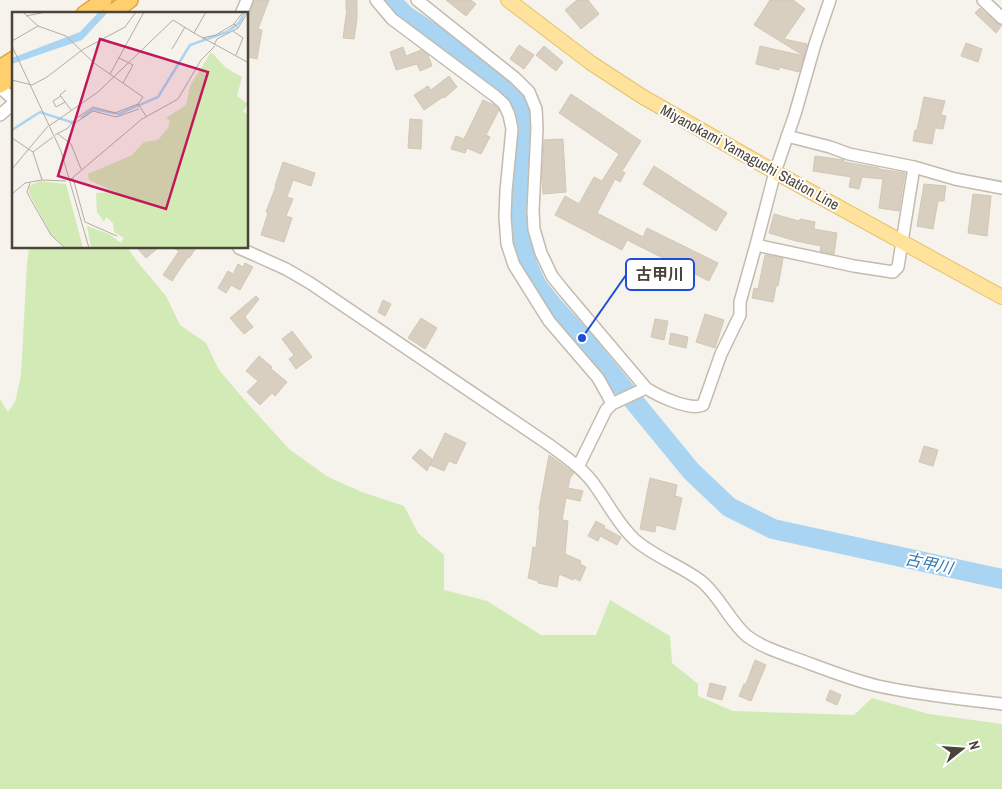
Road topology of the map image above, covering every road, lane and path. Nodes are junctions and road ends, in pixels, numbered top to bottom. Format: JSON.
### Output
{"nodes":[{"id":1,"x":104,"y":0,"type":"edge"},
{"id":2,"x":130,"y":0,"type":"edge"},
{"id":3,"x":247,"y":0,"type":"edge"},
{"id":4,"x":376,"y":0,"type":"edge"},
{"id":5,"x":417,"y":0,"type":"edge"},
{"id":6,"x":508,"y":0,"type":"edge"},
{"id":7,"x":830,"y":0,"type":"edge"},
{"id":8,"x":983,"y":0,"type":"edge"},
{"id":9,"x":87,"y":12,"type":"edge"},
{"id":10,"x":113,"y":12,"type":"edge"},
{"id":11,"x":242,"y":12,"type":"edge"},
{"id":12,"x":1002,"y":18,"type":"edge"},
{"id":13,"x":12,"y":60,"type":"edge"},
{"id":14,"x":0,"y":68,"type":"edge"},
{"id":15,"x":12,"y":78,"type":"edge"},
{"id":16,"x":2,"y":88,"type":"edge"},
{"id":17,"x":12,"y":99,"type":"edge"},
{"id":18,"x":12,"y":103,"type":"edge"},
{"id":19,"x":0,"y":116,"type":"edge"},
{"id":20,"x":787,"y":136,"type":"junction"},
{"id":21,"x":914,"y":167,"type":"junction"},
{"id":22,"x":775,"y":172,"type":"junction"},
{"id":23,"x":1002,"y":188,"type":"edge"},
{"id":24,"x":902,"y":242,"type":"junction"},
{"id":25,"x":756,"y":245,"type":"junction"},
{"id":26,"x":241,"y":249,"type":"edge"},
{"id":27,"x":1002,"y":297,"type":"edge"},
{"id":28,"x":644,"y":389,"type":"junction"},
{"id":29,"x":616,"y":402,"type":"junction"},
{"id":30,"x":578,"y":467,"type":"junction"},
{"id":31,"x":1002,"y":704,"type":"edge"}],
"edges":[{"from":1,"to":9,"type":"highway"},
{"from":2,"to":10,"type":"highway"},
{"from":3,"to":11,"type":"street"},
{"from":4,"to":29,"type":"street"},
{"from":5,"to":28,"type":"street"},
{"from":6,"to":22,"type":"main road","name":"Miyanokami Yamaguchi Station Line"},
{"from":7,"to":20,"type":"street"},
{"from":8,"to":12,"type":"street"},
{"from":13,"to":14,"type":"highway"},
{"from":15,"to":16,"type":"highway"},
{"from":16,"to":17,"type":"street"},
{"from":18,"to":19,"type":"street"},
{"from":20,"to":21,"type":"street"},
{"from":20,"to":22,"type":"street"},
{"from":21,"to":23,"type":"street"},
{"from":21,"to":24,"type":"street"},
{"from":22,"to":24,"type":"main road","name":"Miyanokami Yamaguchi Station Line"},
{"from":22,"to":25,"type":"street"},
{"from":24,"to":25,"type":"street"},
{"from":24,"to":27,"type":"main road","name":"Miyanokami Yamaguchi Station Line"},
{"from":25,"to":28,"type":"street"},
{"from":26,"to":30,"type":"street"},
{"from":28,"to":29,"type":"street"},
{"from":29,"to":30,"type":"street"},
{"from":30,"to":31,"type":"street"}]}
